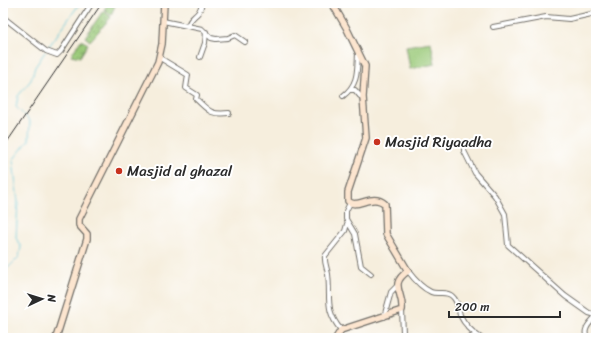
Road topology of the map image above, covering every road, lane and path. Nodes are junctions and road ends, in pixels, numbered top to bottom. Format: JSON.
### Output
{"nodes":[{"id":1,"x":92,"y":3,"type":"edge"},
{"id":2,"x":164,"y":3,"type":"edge"},
{"id":3,"x":202,"y":3,"type":"edge"},
{"id":4,"x":332,"y":3,"type":"edge"},
{"id":5,"x":596,"y":13,"type":"edge"},
{"id":6,"x":3,"y":17,"type":"edge"},
{"id":7,"x":163,"y":21,"type":"junction"},
{"id":8,"x":188,"y":25,"type":"junction"},
{"id":9,"x":493,"y":27,"type":"dead end"},
{"id":10,"x":206,"y":32,"type":"junction"},
{"id":11,"x":244,"y":42,"type":"dead end"},
{"id":12,"x":358,"y":49,"type":"junction"},
{"id":13,"x":200,"y":57,"type":"dead end"},
{"id":14,"x":160,"y":58,"type":"junction"},
{"id":15,"x":351,"y":90,"type":"junction"},
{"id":16,"x":343,"y":96,"type":"dead end"},
{"id":17,"x":363,"y":97,"type":"junction"},
{"id":18,"x":229,"y":113,"type":"dead end"},
{"id":19,"x":464,"y":146,"type":"dead end"},
{"id":20,"x":350,"y":203,"type":"junction"},
{"id":21,"x":348,"y":224,"type":"junction"},
{"id":22,"x":408,"y":271,"type":"junction"},
{"id":23,"x":371,"y":274,"type":"dead end"},
{"id":24,"x":397,"y":286,"type":"junction"},
{"id":25,"x":402,"y":310,"type":"junction"},
{"id":26,"x":596,"y":316,"type":"edge"},
{"id":27,"x":384,"y":317,"type":"junction"},
{"id":28,"x":341,"y":330,"type":"junction"},
{"id":29,"x":476,"y":335,"type":"junction"},
{"id":30,"x":105,"y":336,"type":"dead end"},
{"id":31,"x":56,"y":338,"type":"edge"},
{"id":32,"x":114,"y":338,"type":"edge"},
{"id":33,"x":336,"y":338,"type":"edge"},
{"id":34,"x":405,"y":338,"type":"edge"},
{"id":35,"x":468,"y":338,"type":"edge"},
{"id":36,"x":481,"y":338,"type":"edge"},
{"id":37,"x":587,"y":338,"type":"edge"}],
"edges":[{"from":1,"to":6,"type":"street"},
{"from":2,"to":7,"type":"street"},
{"from":3,"to":8,"type":"street"},
{"from":4,"to":12,"type":"street"},
{"from":5,"to":9,"type":"street"},
{"from":7,"to":8,"type":"street"},
{"from":7,"to":14,"type":"street"},
{"from":8,"to":10,"type":"street"},
{"from":10,"to":11,"type":"street"},
{"from":10,"to":13,"type":"street"},
{"from":12,"to":15,"type":"street"},
{"from":12,"to":17,"type":"street"},
{"from":14,"to":18,"type":"street"},
{"from":14,"to":31,"type":"street"},
{"from":15,"to":16,"type":"street"},
{"from":15,"to":17,"type":"street"},
{"from":17,"to":20,"type":"street"},
{"from":19,"to":26,"type":"street"},
{"from":20,"to":21,"type":"street"},
{"from":20,"to":22,"type":"street"},
{"from":21,"to":23,"type":"street"},
{"from":21,"to":28,"type":"street"},
{"from":22,"to":24,"type":"street"},
{"from":22,"to":29,"type":"street"},
{"from":24,"to":25,"type":"street"},
{"from":24,"to":27,"type":"street"},
{"from":25,"to":27,"type":"street"},
{"from":25,"to":34,"type":"street"},
{"from":26,"to":37,"type":"street"},
{"from":27,"to":28,"type":"street"},
{"from":28,"to":33,"type":"street"},
{"from":29,"to":35,"type":"street"},
{"from":29,"to":36,"type":"street"},
{"from":30,"to":32,"type":"street"}]}
